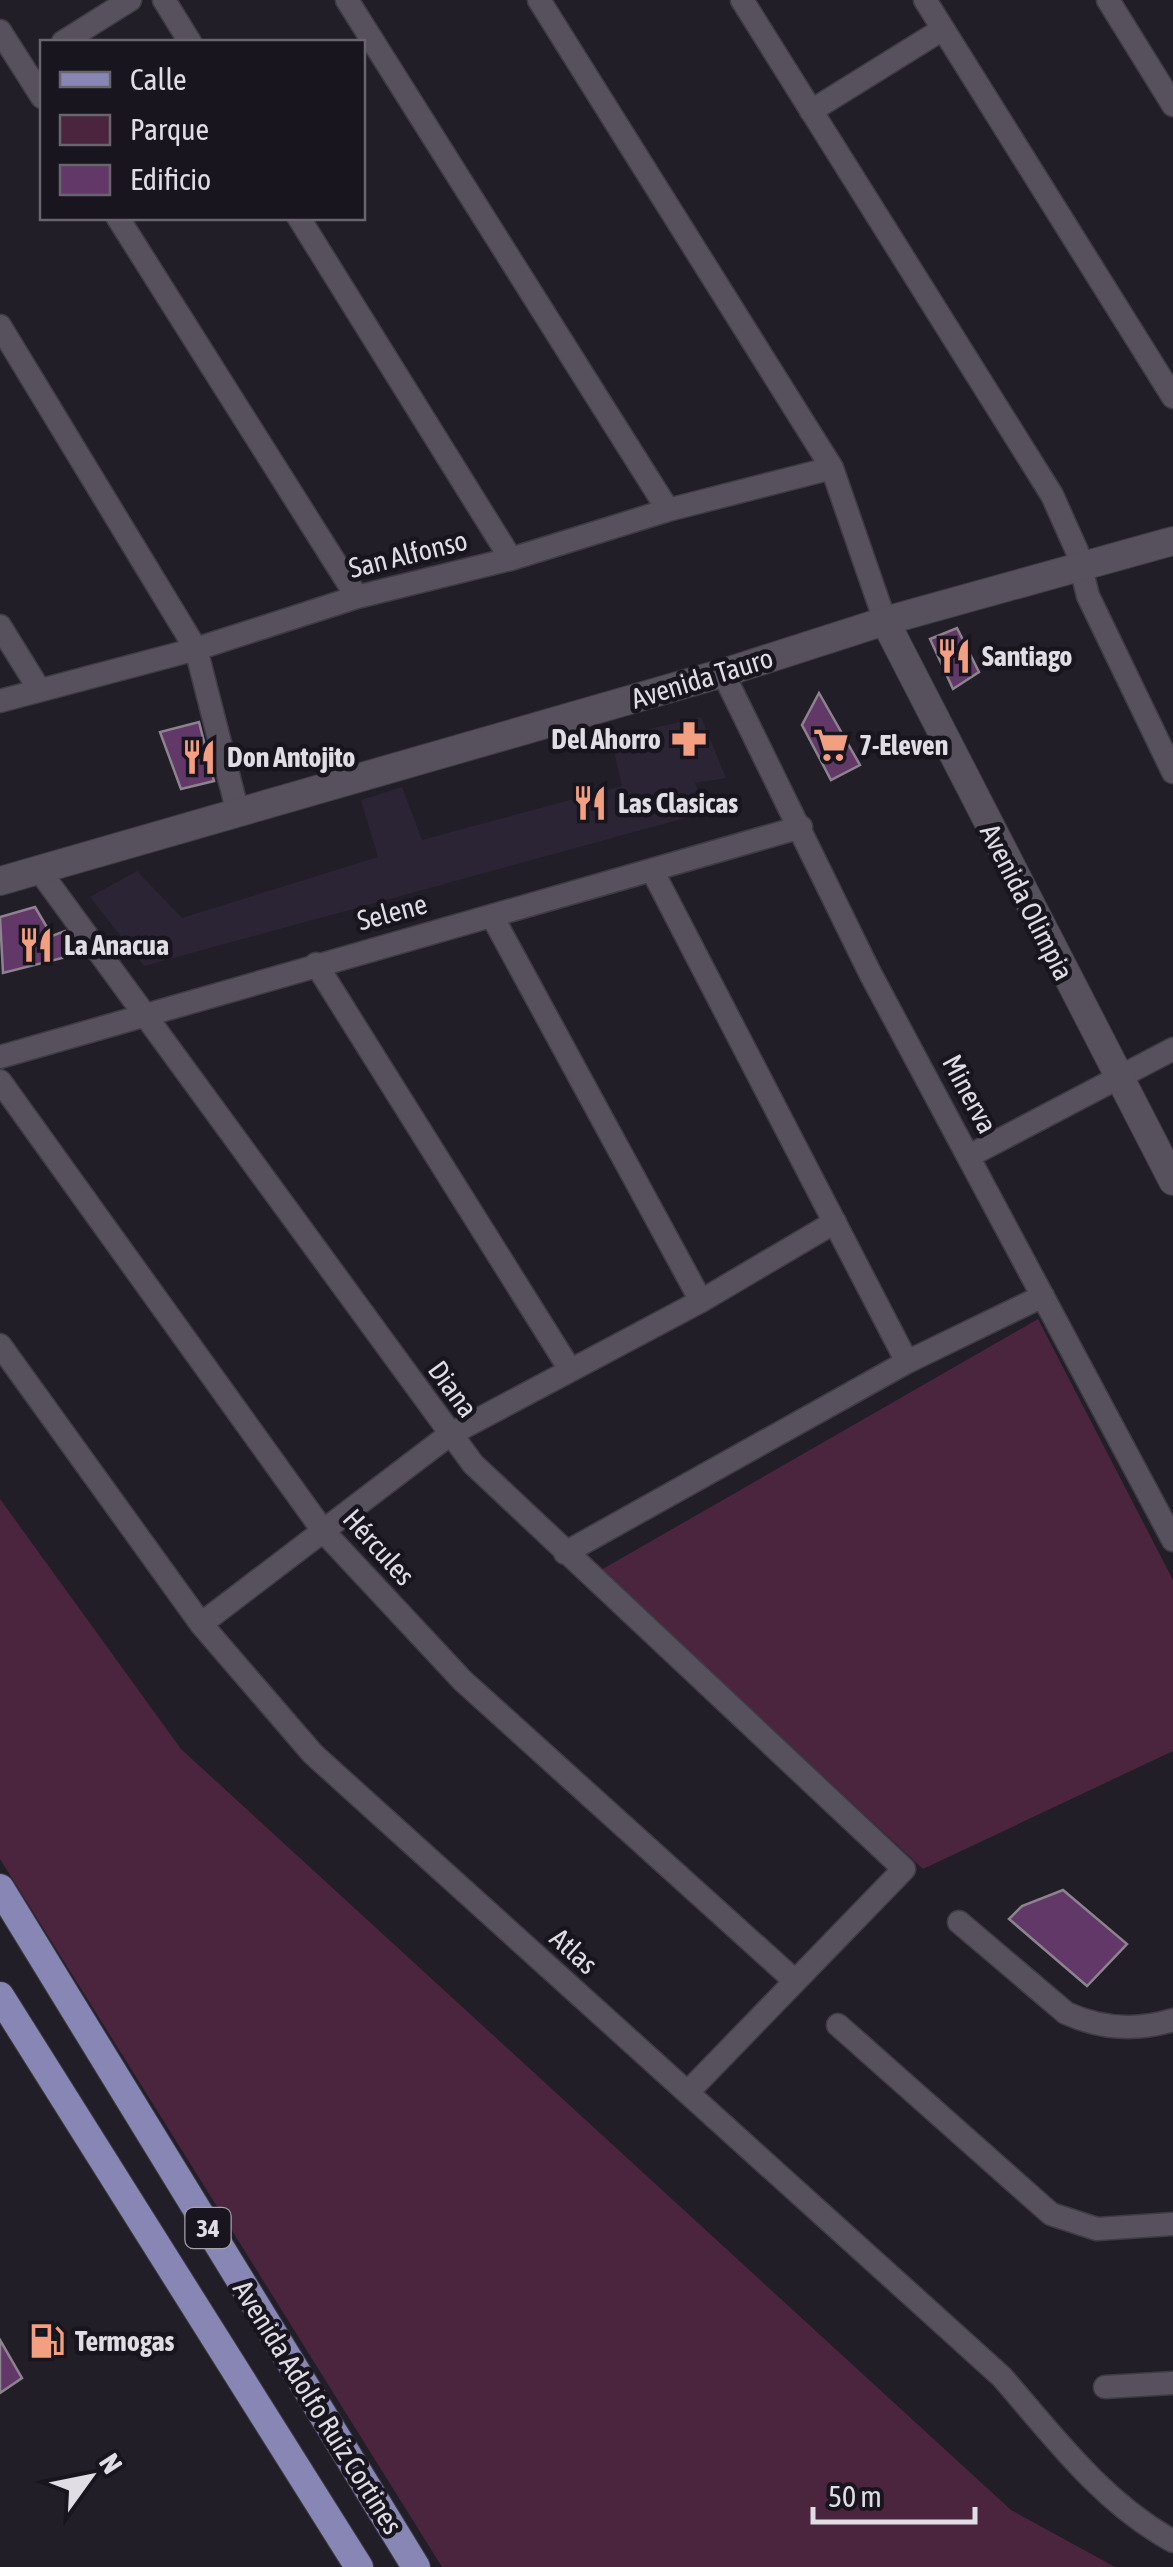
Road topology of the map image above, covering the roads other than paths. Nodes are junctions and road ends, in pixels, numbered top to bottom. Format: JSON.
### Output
{"nodes":[{"id":1,"x":130,"y":0,"type":"edge"},
{"id":2,"x":164,"y":0,"type":"edge"},
{"id":3,"x":347,"y":0,"type":"edge"},
{"id":4,"x":539,"y":0,"type":"edge"},
{"id":5,"x":742,"y":0,"type":"edge"},
{"id":6,"x":926,"y":0,"type":"edge"},
{"id":7,"x":1108,"y":0,"type":"edge"},
{"id":8,"x":944,"y":29,"type":"junction"},
{"id":9,"x":0,"y":31,"type":"edge"},
{"id":10,"x":66,"y":40,"type":"edge"},
{"id":11,"x":189,"y":40,"type":"edge"},
{"id":12,"x":33,"y":61,"type":"edge"},
{"id":13,"x":40,"y":89,"type":"edge"},
{"id":14,"x":1173,"y":105,"type":"edge"},
{"id":15,"x":811,"y":111,"type":"junction"},
{"id":16,"x":119,"y":220,"type":"edge"},
{"id":17,"x":300,"y":220,"type":"edge"},
{"id":18,"x":0,"y":326,"type":"edge"},
{"id":19,"x":1173,"y":396,"type":"edge"},
{"id":20,"x":832,"y":468,"type":"junction"},
{"id":21,"x":668,"y":510,"type":"junction"},
{"id":22,"x":1173,"y":541,"type":"edge"},
{"id":23,"x":511,"y":559,"type":"junction"},
{"id":24,"x":1082,"y":569,"type":"junction"},
{"id":25,"x":358,"y":596,"type":"junction"},
{"id":26,"x":884,"y":621,"type":"junction"},
{"id":27,"x":0,"y":626,"type":"edge"},
{"id":28,"x":196,"y":649,"type":"junction"},
{"id":29,"x":723,"y":673,"type":"junction"},
{"id":30,"x":39,"y":689,"type":"junction"},
{"id":31,"x":0,"y":700,"type":"edge"},
{"id":32,"x":1173,"y":772,"type":"edge"},
{"id":33,"x":237,"y":809,"type":"junction"},
{"id":34,"x":801,"y":827,"type":"junction"},
{"id":35,"x":39,"y":870,"type":"junction"},
{"id":36,"x":653,"y":872,"type":"junction"},
{"id":37,"x":0,"y":881,"type":"edge"},
{"id":38,"x":492,"y":916,"type":"junction"},
{"id":39,"x":316,"y":964,"type":"junction"},
{"id":40,"x":146,"y":1017,"type":"junction"},
{"id":41,"x":1173,"y":1049,"type":"edge"},
{"id":42,"x":0,"y":1057,"type":"edge"},
{"id":43,"x":1119,"y":1079,"type":"junction"},
{"id":44,"x":0,"y":1081,"type":"edge"},
{"id":45,"x":969,"y":1156,"type":"junction"},
{"id":46,"x":1173,"y":1181,"type":"edge"},
{"id":47,"x":835,"y":1222,"type":"junction"},
{"id":48,"x":1043,"y":1296,"type":"junction"},
{"id":49,"x":700,"y":1302,"type":"junction"},
{"id":50,"x":0,"y":1345,"type":"edge"},
{"id":51,"x":907,"y":1362,"type":"junction"},
{"id":52,"x":568,"y":1368,"type":"junction"},
{"id":53,"x":449,"y":1435,"type":"junction"},
{"id":54,"x":324,"y":1532,"type":"junction"},
{"id":55,"x":1173,"y":1540,"type":"edge"},
{"id":56,"x":565,"y":1552,"type":"junction"},
{"id":57,"x":200,"y":1624,"type":"junction"},
{"id":58,"x":0,"y":1888,"type":"edge"},
{"id":59,"x":959,"y":1922,"type":"dead end"},
{"id":60,"x":795,"y":1981,"type":"junction"},
{"id":61,"x":0,"y":1996,"type":"edge"},
{"id":62,"x":1173,"y":2020,"type":"edge"},
{"id":63,"x":838,"y":2025,"type":"dead end"},
{"id":64,"x":688,"y":2092,"type":"junction"},
{"id":65,"x":1173,"y":2224,"type":"edge"},
{"id":66,"x":1173,"y":2383,"type":"edge"},
{"id":67,"x":1105,"y":2388,"type":"dead end"},
{"id":68,"x":1173,"y":2541,"type":"edge"},
{"id":69,"x":359,"y":2567,"type":"edge"},
{"id":70,"x":416,"y":2567,"type":"edge"}],
"edges":[{"from":1,"to":10,"type":"street"},
{"from":2,"to":11,"type":"street"},
{"from":3,"to":21,"type":"street"},
{"from":4,"to":20,"type":"street"},
{"from":5,"to":15,"type":"street"},
{"from":6,"to":8,"type":"street"},
{"from":7,"to":14,"type":"street"},
{"from":8,"to":15,"type":"street"},
{"from":8,"to":19,"type":"street"},
{"from":9,"to":12,"type":"street"},
{"from":12,"to":13,"type":"street"},
{"from":15,"to":24,"type":"street"},
{"from":16,"to":25,"type":"street"},
{"from":17,"to":23,"type":"street"},
{"from":18,"to":28,"type":"street"},
{"from":20,"to":21,"type":"street","name":"San Alfonso"},
{"from":20,"to":26,"type":"street"},
{"from":21,"to":23,"type":"street","name":"San Alfonso"},
{"from":22,"to":24,"type":"street","name":"Avenida Tauro"},
{"from":23,"to":25,"type":"street","name":"San Alfonso"},
{"from":24,"to":26,"type":"street","name":"Avenida Tauro"},
{"from":24,"to":32,"type":"street"},
{"from":25,"to":28,"type":"street","name":"San Alfonso"},
{"from":26,"to":29,"type":"street","name":"Avenida Tauro"},
{"from":26,"to":43,"type":"street","name":"Avenida Olimpia"},
{"from":27,"to":30,"type":"street"},
{"from":28,"to":30,"type":"street","name":"San Alfonso"},
{"from":28,"to":33,"type":"street"},
{"from":29,"to":33,"type":"street","name":"Avenida Tauro"},
{"from":29,"to":34,"type":"street","name":"Minerva"},
{"from":30,"to":31,"type":"street","name":"San Alfonso"},
{"from":33,"to":35,"type":"street","name":"Avenida Tauro"},
{"from":34,"to":36,"type":"street","name":"Selene"},
{"from":34,"to":45,"type":"street","name":"Minerva"},
{"from":35,"to":37,"type":"street","name":"Avenida Tauro"},
{"from":35,"to":40,"type":"street","name":"Diana"},
{"from":36,"to":38,"type":"street","name":"Selene"},
{"from":36,"to":47,"type":"street"},
{"from":38,"to":39,"type":"street","name":"Selene"},
{"from":38,"to":49,"type":"street"},
{"from":39,"to":40,"type":"street","name":"Selene"},
{"from":39,"to":52,"type":"street"},
{"from":40,"to":42,"type":"street","name":"Selene"},
{"from":40,"to":53,"type":"street","name":"Diana"},
{"from":41,"to":43,"type":"street"},
{"from":43,"to":45,"type":"street"},
{"from":43,"to":46,"type":"street","name":"Avenida Olimpia"},
{"from":44,"to":54,"type":"street","name":"Hércules"},
{"from":45,"to":48,"type":"street","name":"Minerva"},
{"from":47,"to":49,"type":"street"},
{"from":47,"to":51,"type":"street"},
{"from":48,"to":51,"type":"street"},
{"from":48,"to":55,"type":"street","name":"Minerva"},
{"from":49,"to":52,"type":"street"},
{"from":50,"to":57,"type":"street","name":"Atlas"},
{"from":51,"to":56,"type":"street"},
{"from":52,"to":53,"type":"street"},
{"from":53,"to":54,"type":"street"},
{"from":53,"to":56,"type":"street","name":"Diana"},
{"from":54,"to":57,"type":"street"},
{"from":54,"to":60,"type":"street","name":"Hércules"},
{"from":56,"to":60,"type":"street","name":"Diana"},
{"from":57,"to":64,"type":"street","name":"Atlas"},
{"from":58,"to":70,"type":"main road","name":"Avenida Adolfo Ruíz Cortines","number":"34"},
{"from":59,"to":62,"type":"street"},
{"from":60,"to":64,"type":"street"},
{"from":61,"to":69,"type":"main road","name":"Avenida Adolfo Ruíz Cortines","number":"34"},
{"from":63,"to":65,"type":"street"},
{"from":64,"to":68,"type":"street","name":"Atlas"},
{"from":66,"to":67,"type":"street"}]}
